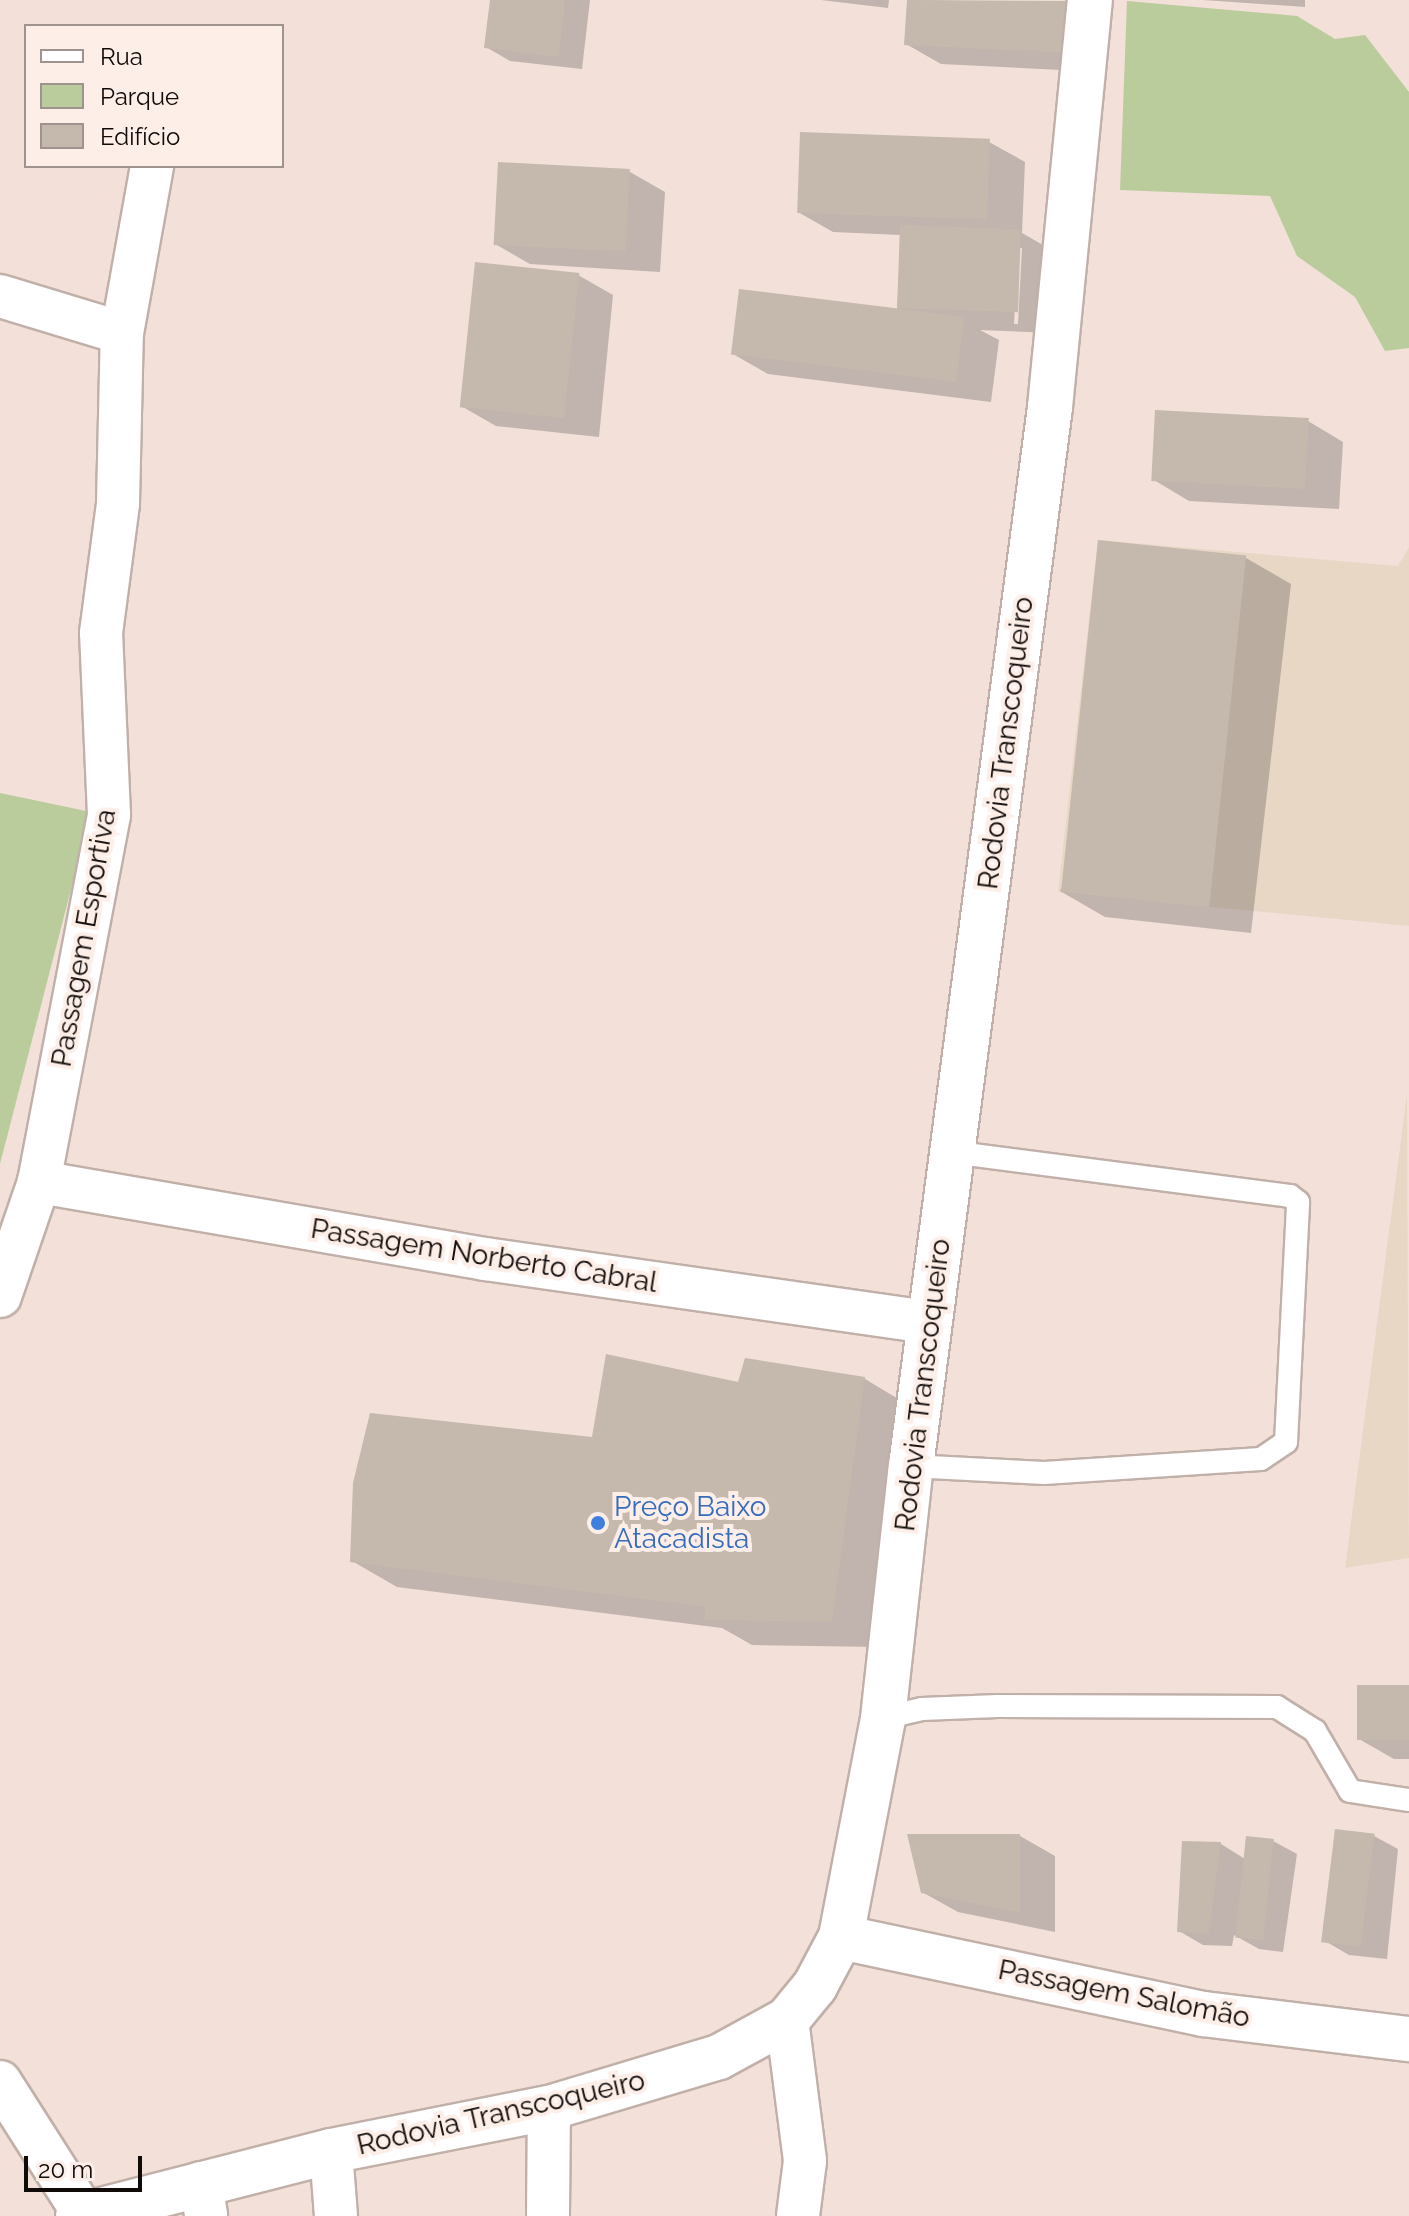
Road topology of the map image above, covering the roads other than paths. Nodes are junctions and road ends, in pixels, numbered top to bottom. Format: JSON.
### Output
{"nodes":[{"id":1,"x":1090,"y":0,"type":"edge"},
{"id":2,"x":152,"y":168,"type":"edge"},
{"id":3,"x":0,"y":296,"type":"edge"},
{"id":4,"x":122,"y":333,"type":"junction"},
{"id":5,"x":953,"y":1152,"type":"junction"},
{"id":6,"x":39,"y":1182,"type":"junction"},
{"id":7,"x":0,"y":1296,"type":"edge"},
{"id":8,"x":930,"y":1322,"type":"junction"},
{"id":9,"x":911,"y":1466,"type":"junction"},
{"id":10,"x":883,"y":1718,"type":"junction"},
{"id":11,"x":1409,"y":1800,"type":"edge"},
{"id":12,"x":841,"y":1937,"type":"junction"},
{"id":13,"x":787,"y":2020,"type":"junction"},
{"id":14,"x":1409,"y":2039,"type":"edge"},
{"id":15,"x":0,"y":2082,"type":"edge"},
{"id":16,"x":549,"y":2108,"type":"junction"},
{"id":17,"x":331,"y":2151,"type":"junction"},
{"id":18,"x":203,"y":2199,"type":"edge"},
{"id":19,"x":81,"y":2215,"type":"edge"},
{"id":20,"x":336,"y":2216,"type":"edge"},
{"id":21,"x":548,"y":2216,"type":"edge"},
{"id":22,"x":798,"y":2216,"type":"edge"}],
"edges":[{"from":1,"to":5,"type":"main road","name":"Rodovia Transcoqueiro"},
{"from":2,"to":4,"type":"street","name":"Passagem Esportiva"},
{"from":3,"to":4,"type":"street"},
{"from":4,"to":6,"type":"street","name":"Passagem Esportiva"},
{"from":5,"to":8,"type":"main road","name":"Rodovia Transcoqueiro"},
{"from":5,"to":9,"type":"lane"},
{"from":6,"to":7,"type":"street","name":"Passagem Esportiva"},
{"from":6,"to":8,"type":"street","name":"Passagem Norberto Cabral"},
{"from":8,"to":9,"type":"main road","name":"Rodovia Transcoqueiro"},
{"from":9,"to":10,"type":"main road","name":"Rodovia Transcoqueiro"},
{"from":10,"to":11,"type":"lane"},
{"from":10,"to":12,"type":"main road","name":"Rodovia Transcoqueiro"},
{"from":12,"to":13,"type":"main road","name":"Rodovia Transcoqueiro"},
{"from":12,"to":14,"type":"main road","name":"Passagem Salomão"},
{"from":13,"to":16,"type":"main road","name":"Rodovia Transcoqueiro"},
{"from":13,"to":22,"type":"street"},
{"from":15,"to":19,"type":"street"},
{"from":16,"to":17,"type":"main road","name":"Rodovia Transcoqueiro"},
{"from":16,"to":21,"type":"street"},
{"from":17,"to":18,"type":"main road","name":"Rodovia Transcoqueiro"},
{"from":17,"to":20,"type":"street"},
{"from":18,"to":19,"type":"main road","name":"Rodovia Transcoqueiro"}]}
